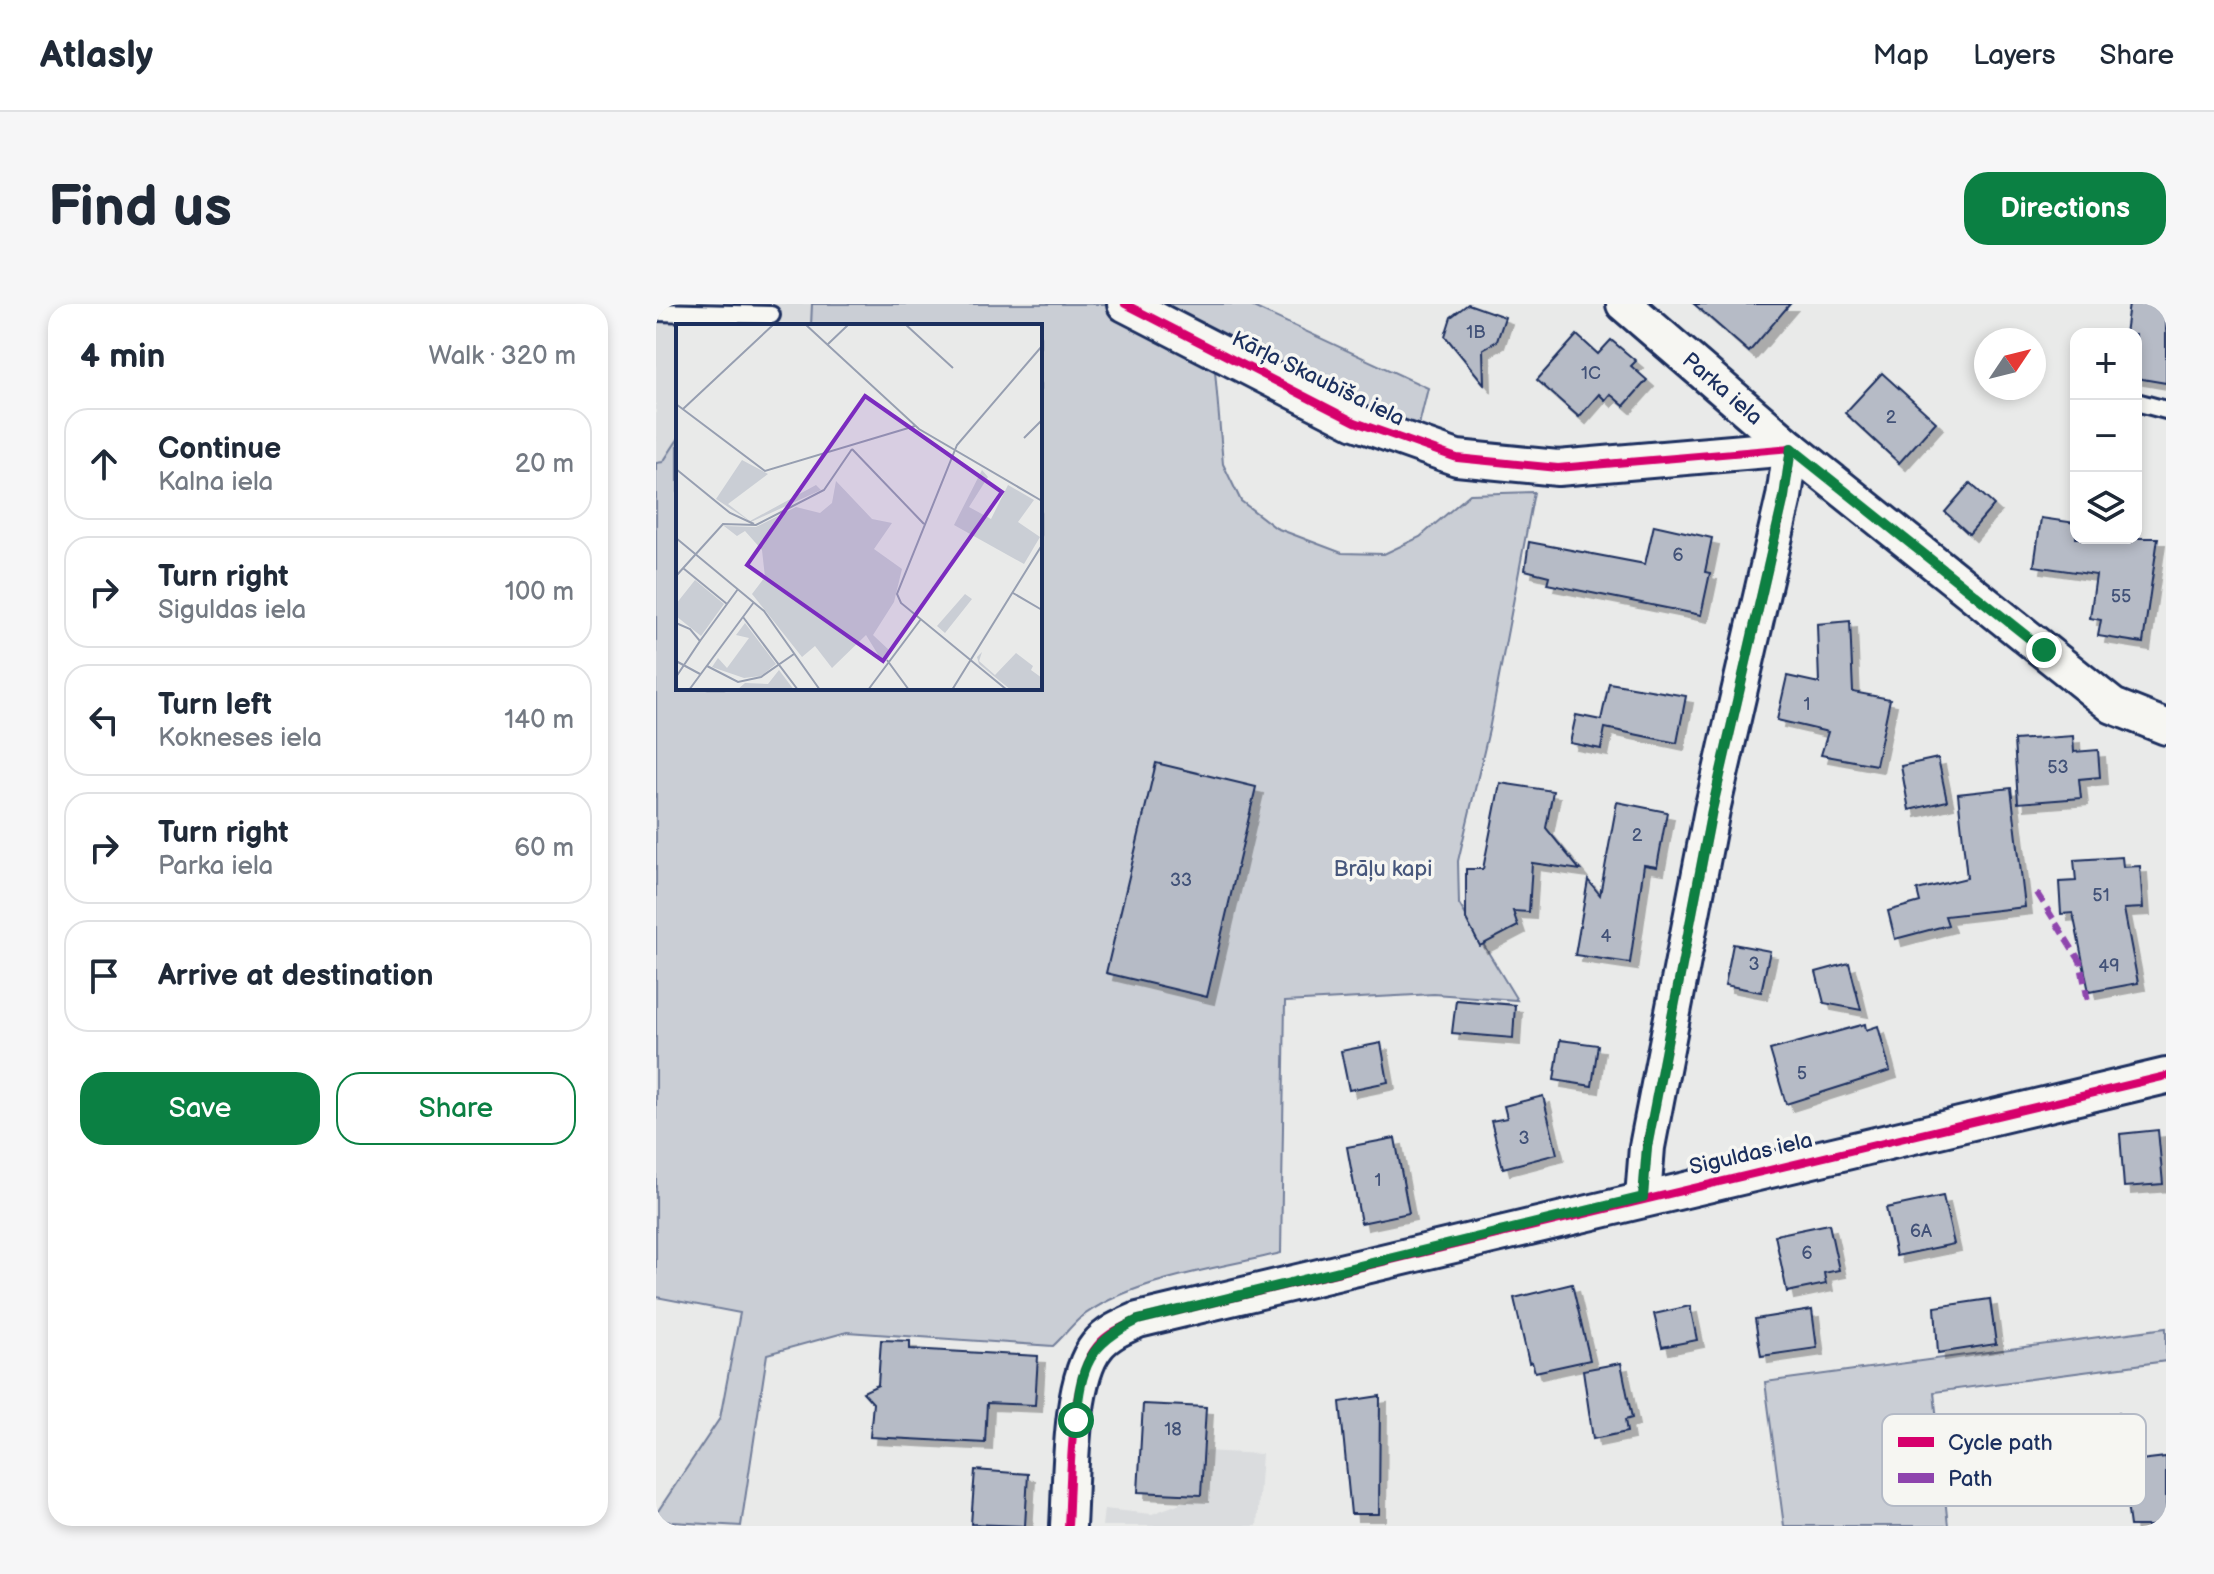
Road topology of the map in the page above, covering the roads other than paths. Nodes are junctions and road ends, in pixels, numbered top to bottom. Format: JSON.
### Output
{"nodes":[{"id":1,"x":1125,"y":304,"type":"edge"},
{"id":2,"x":1624,"y":304,"type":"edge"},
{"id":3,"x":656,"y":312,"type":"edge"},
{"id":4,"x":771,"y":315,"type":"dead end"},
{"id":5,"x":2142,"y":404,"type":"edge"},
{"id":6,"x":2166,"y":410,"type":"edge"},
{"id":7,"x":1791,"y":448,"type":"junction"},
{"id":8,"x":2166,"y":727,"type":"edge"},
{"id":9,"x":2166,"y":1076,"type":"edge"},
{"id":10,"x":1643,"y":1197,"type":"junction"},
{"id":11,"x":1068,"y":1526,"type":"edge"}],
"edges":[{"from":1,"to":7,"type":"street","name":"Kārļa Skaubīša iela"},
{"from":2,"to":7,"type":"street","name":"Parka iela"},
{"from":3,"to":4,"type":"lane"},
{"from":5,"to":6,"type":"lane"},
{"from":7,"to":8,"type":"street","name":"Parka iela"},
{"from":7,"to":10,"type":"street"},
{"from":9,"to":10,"type":"street","name":"Siguldas iela"},
{"from":10,"to":11,"type":"street","name":"Siguldas iela"}]}
